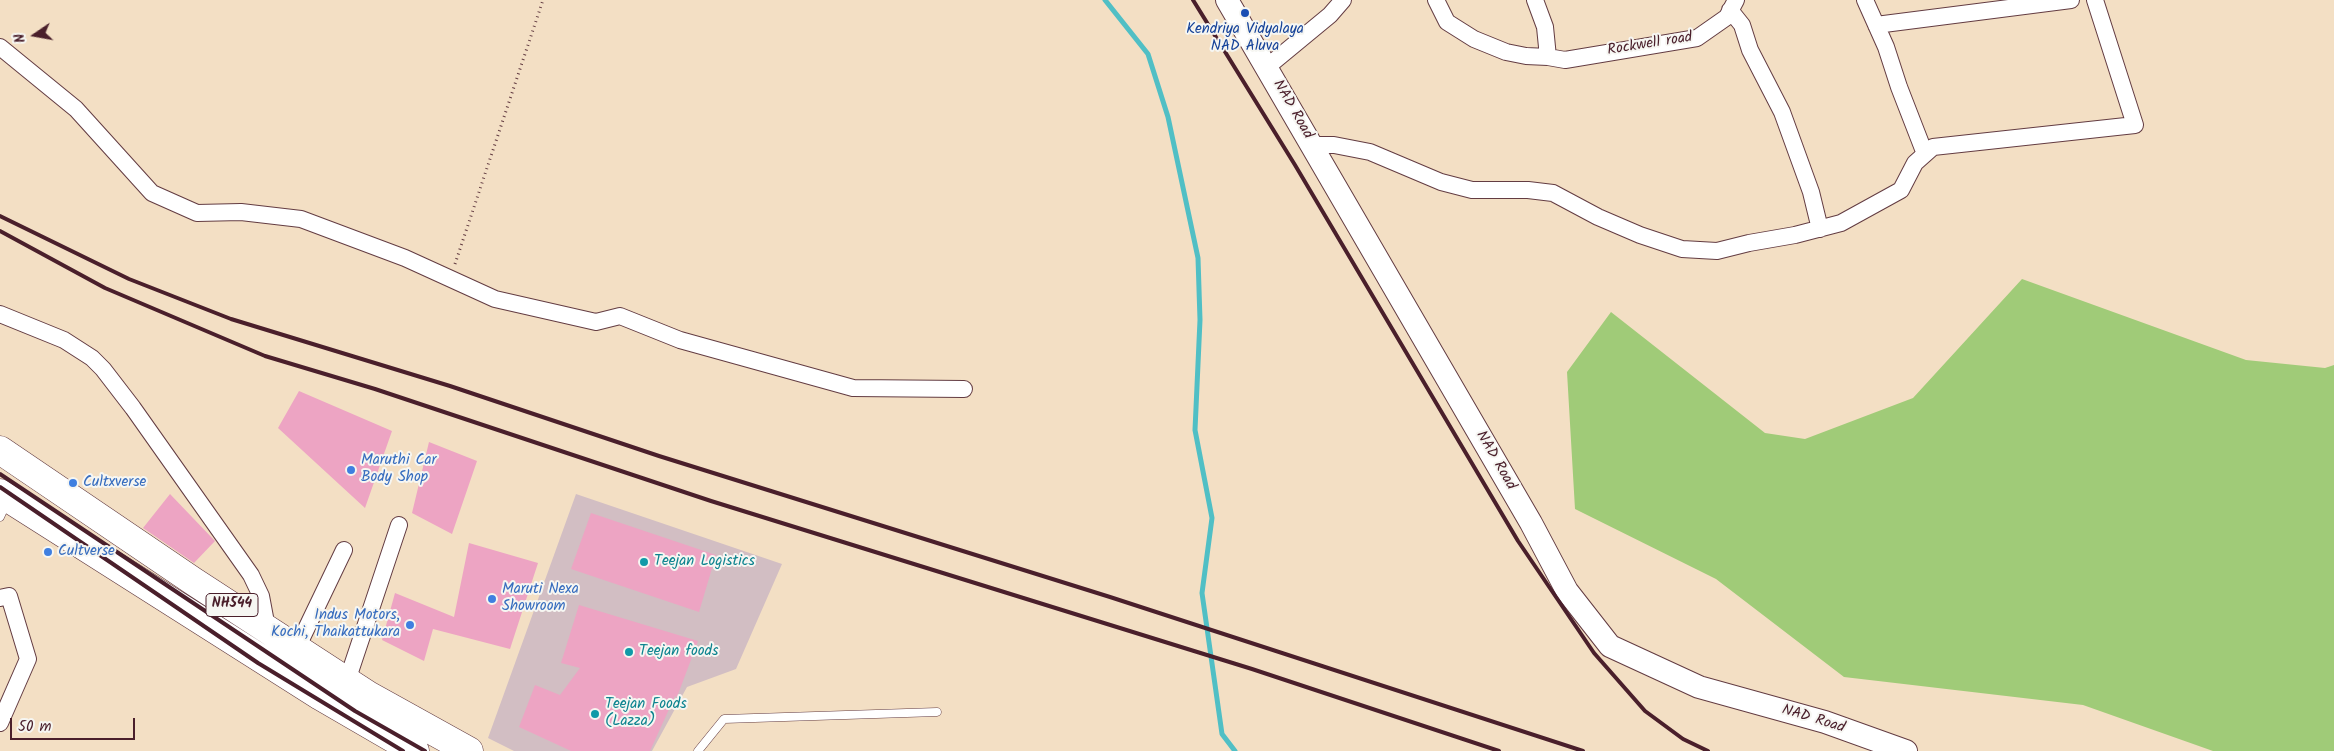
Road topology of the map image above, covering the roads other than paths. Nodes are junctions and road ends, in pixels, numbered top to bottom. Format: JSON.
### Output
{"nodes":[{"id":1,"x":1227,"y":0,"type":"edge"},
{"id":2,"x":1343,"y":0,"type":"edge"},
{"id":3,"x":1436,"y":0,"type":"edge"},
{"id":4,"x":1535,"y":0,"type":"edge"},
{"id":5,"x":1864,"y":0,"type":"edge"},
{"id":6,"x":2071,"y":0,"type":"edge"},
{"id":7,"x":2095,"y":0,"type":"edge"},
{"id":8,"x":1733,"y":5,"type":"edge"},
{"id":9,"x":1876,"y":25,"type":"junction"},
{"id":10,"x":0,"y":47,"type":"edge"},
{"id":11,"x":1548,"y":57,"type":"junction"},
{"id":12,"x":1267,"y":67,"type":"junction"},
{"id":13,"x":1312,"y":145,"type":"junction"},
{"id":14,"x":1925,"y":154,"type":"junction"},
{"id":15,"x":1820,"y":229,"type":"junction"},
{"id":16,"x":0,"y":314,"type":"edge"},
{"id":17,"x":964,"y":389,"type":"dead end"},
{"id":18,"x":0,"y":450,"type":"edge"},
{"id":19,"x":3,"y":503,"type":"edge"},
{"id":20,"x":399,"y":525,"type":"dead end"},
{"id":21,"x":344,"y":550,"type":"dead end"},
{"id":22,"x":0,"y":598,"type":"edge"},
{"id":23,"x":267,"y":628,"type":"junction"},
{"id":24,"x":297,"y":648,"type":"junction"},
{"id":25,"x":348,"y":681,"type":"junction"},
{"id":26,"x":936,"y":712,"type":"dead end"},
{"id":27,"x":0,"y":723,"type":"edge"},
{"id":28,"x":415,"y":751,"type":"edge"},
{"id":29,"x":469,"y":751,"type":"edge"},
{"id":30,"x":698,"y":751,"type":"edge"},
{"id":31,"x":1906,"y":751,"type":"edge"}],
"edges":[{"from":1,"to":12,"type":"street","name":"NAD Road"},
{"from":2,"to":12,"type":"street"},
{"from":3,"to":11,"type":"street","name":"Rockwell road"},
{"from":4,"to":11,"type":"street"},
{"from":5,"to":9,"type":"street"},
{"from":6,"to":9,"type":"street"},
{"from":7,"to":14,"type":"street"},
{"from":8,"to":11,"type":"street","name":"Rockwell road"},
{"from":8,"to":15,"type":"street"},
{"from":9,"to":14,"type":"street"},
{"from":10,"to":17,"type":"street"},
{"from":12,"to":13,"type":"street","name":"NAD Road"},
{"from":13,"to":15,"type":"street"},
{"from":13,"to":31,"type":"street","name":"NAD Road"},
{"from":14,"to":15,"type":"street"},
{"from":16,"to":23,"type":"street"},
{"from":18,"to":23,"type":"highway","number":"NH544"},
{"from":19,"to":28,"type":"highway","number":"NH544"},
{"from":20,"to":25,"type":"street"},
{"from":21,"to":24,"type":"street"},
{"from":22,"to":27,"type":"street"},
{"from":23,"to":24,"type":"highway","number":"NH544"},
{"from":24,"to":25,"type":"highway","number":"NH544"},
{"from":25,"to":29,"type":"highway","number":"NH544"},
{"from":26,"to":30,"type":"lane"}]}
